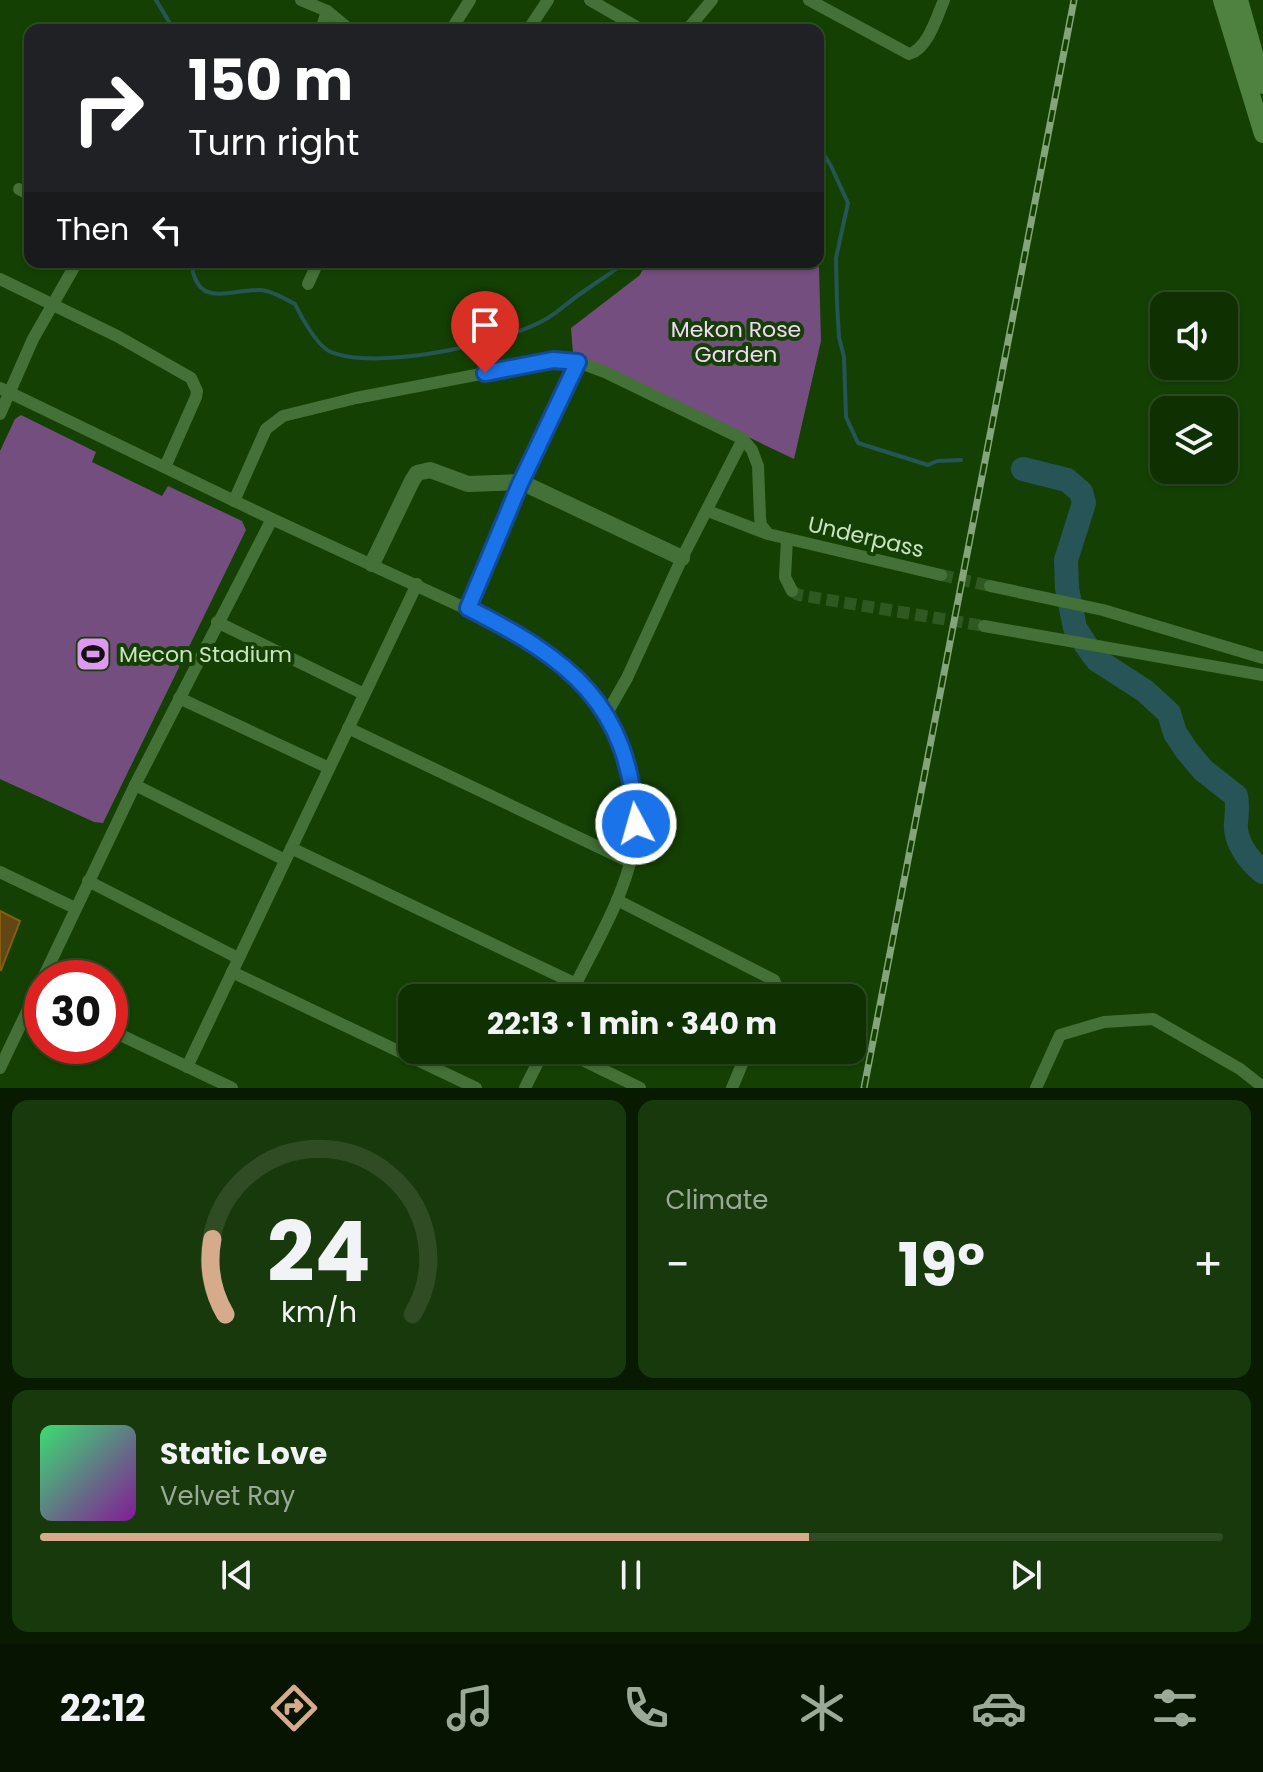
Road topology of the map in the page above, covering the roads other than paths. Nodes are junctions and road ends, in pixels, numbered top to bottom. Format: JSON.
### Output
{"nodes":[{"id":1,"x":301,"y":0,"type":"edge"},
{"id":2,"x":470,"y":0,"type":"edge"},
{"id":3,"x":548,"y":0,"type":"edge"},
{"id":4,"x":590,"y":0,"type":"edge"},
{"id":5,"x":712,"y":0,"type":"edge"},
{"id":6,"x":809,"y":0,"type":"edge"},
{"id":7,"x":944,"y":0,"type":"edge"},
{"id":8,"x":1222,"y":0,"type":"edge"},
{"id":9,"x":1239,"y":0,"type":"edge"},
{"id":10,"x":327,"y":11,"type":"junction"},
{"id":11,"x":323,"y":24,"type":"edge"},
{"id":12,"x":343,"y":24,"type":"edge"},
{"id":13,"x":455,"y":24,"type":"edge"},
{"id":14,"x":532,"y":24,"type":"edge"},
{"id":15,"x":632,"y":24,"type":"edge"},
{"id":16,"x":692,"y":24,"type":"edge"},
{"id":17,"x":1263,"y":85,"type":"edge"},
{"id":18,"x":1263,"y":134,"type":"edge"},
{"id":19,"x":74,"y":268,"type":"edge"},
{"id":20,"x":315,"y":268,"type":"edge"},
{"id":21,"x":0,"y":279,"type":"edge"},
{"id":22,"x":308,"y":284,"type":"dead end"},
{"id":23,"x":53,"y":305,"type":"junction"},
{"id":24,"x":578,"y":362,"type":"junction"},
{"id":25,"x":5,"y":390,"type":"edge"},
{"id":26,"x":0,"y":414,"type":"edge"},
{"id":27,"x":743,"y":439,"type":"junction"},
{"id":28,"x":165,"y":467,"type":"junction"},
{"id":29,"x":521,"y":482,"type":"junction"},
{"id":30,"x":234,"y":501,"type":"junction"},
{"id":31,"x":708,"y":511,"type":"junction"},
{"id":32,"x":272,"y":519,"type":"junction"},
{"id":33,"x":768,"y":534,"type":"junction"},
{"id":34,"x":787,"y":539,"type":"junction"},
{"id":35,"x":682,"y":558,"type":"junction"},
{"id":36,"x":372,"y":564,"type":"junction"},
{"id":37,"x":941,"y":575,"type":"tunnel mouth"},
{"id":38,"x":417,"y":584,"type":"junction"},
{"id":39,"x":990,"y":586,"type":"tunnel mouth"},
{"id":40,"x":792,"y":591,"type":"dead end"},
{"id":41,"x":468,"y":608,"type":"junction"},
{"id":42,"x":217,"y":622,"type":"junction"},
{"id":43,"x":984,"y":626,"type":"tunnel mouth"},
{"id":44,"x":1263,"y":658,"type":"edge"},
{"id":45,"x":1263,"y":675,"type":"edge"},
{"id":46,"x":364,"y":694,"type":"junction"},
{"id":47,"x":179,"y":698,"type":"junction"},
{"id":48,"x":607,"y":713,"type":"junction"},
{"id":49,"x":348,"y":728,"type":"junction"},
{"id":50,"x":329,"y":768,"type":"junction"},
{"id":51,"x":135,"y":785,"type":"junction"},
{"id":52,"x":288,"y":854,"type":"junction"},
{"id":53,"x":630,"y":862,"type":"junction"},
{"id":54,"x":0,"y":872,"type":"edge"},
{"id":55,"x":88,"y":881,"type":"junction"},
{"id":56,"x":617,"y":900,"type":"junction"},
{"id":57,"x":75,"y":908,"type":"junction"},
{"id":58,"x":238,"y":958,"type":"junction"},
{"id":59,"x":51,"y":960,"type":"edge"},
{"id":60,"x":232,"y":972,"type":"junction"},
{"id":61,"x":576,"y":984,"type":"joint"},
{"id":62,"x":774,"y":984,"type":"edge"},
{"id":63,"x":24,"y":1024,"type":"edge"},
{"id":64,"x":128,"y":1039,"type":"edge"},
{"id":65,"x":537,"y":1064,"type":"edge"},
{"id":66,"x":591,"y":1064,"type":"edge"},
{"id":67,"x":742,"y":1064,"type":"edge"},
{"id":68,"x":187,"y":1067,"type":"junction"},
{"id":69,"x":0,"y":1068,"type":"edge"},
{"id":70,"x":1263,"y":1087,"type":"edge"},
{"id":71,"x":232,"y":1088,"type":"edge"},
{"id":72,"x":476,"y":1088,"type":"edge"},
{"id":73,"x":525,"y":1088,"type":"edge"},
{"id":74,"x":640,"y":1088,"type":"edge"},
{"id":75,"x":732,"y":1088,"type":"edge"},
{"id":76,"x":1036,"y":1088,"type":"edge"}],
"edges":[{"from":1,"to":10,"type":"street"},
{"from":2,"to":13,"type":"street"},
{"from":3,"to":14,"type":"street"},
{"from":4,"to":15,"type":"street"},
{"from":5,"to":16,"type":"street"},
{"from":6,"to":7,"type":"street"},
{"from":8,"to":18,"type":"main road"},
{"from":9,"to":17,"type":"main road"},
{"from":10,"to":11,"type":"street"},
{"from":10,"to":12,"type":"street"},
{"from":19,"to":23,"type":"street"},
{"from":20,"to":22,"type":"street"},
{"from":21,"to":23,"type":"street"},
{"from":23,"to":25,"type":"street"},
{"from":23,"to":28,"type":"street"},
{"from":24,"to":27,"type":"street"},
{"from":24,"to":29,"type":"street"},
{"from":24,"to":30,"type":"street"},
{"from":25,"to":26,"type":"street"},
{"from":25,"to":28,"type":"street"},
{"from":27,"to":31,"type":"street"},
{"from":27,"to":33,"type":"street"},
{"from":28,"to":30,"type":"street"},
{"from":29,"to":35,"type":"street"},
{"from":29,"to":36,"type":"street"},
{"from":29,"to":41,"type":"street"},
{"from":30,"to":32,"type":"street"},
{"from":31,"to":33,"type":"street"},
{"from":31,"to":35,"type":"street"},
{"from":32,"to":36,"type":"street"},
{"from":32,"to":42,"type":"street"},
{"from":33,"to":34,"type":"street"},
{"from":34,"to":37,"type":"street","name":"Underpass"},
{"from":34,"to":40,"type":"street","name":"Underpass"},
{"from":35,"to":48,"type":"street"},
{"from":36,"to":38,"type":"street"},
{"from":38,"to":41,"type":"street"},
{"from":38,"to":46,"type":"street"},
{"from":39,"to":44,"type":"street"},
{"from":41,"to":48,"type":"street"},
{"from":42,"to":46,"type":"street"},
{"from":42,"to":47,"type":"street"},
{"from":43,"to":45,"type":"street"},
{"from":46,"to":49,"type":"street"},
{"from":47,"to":50,"type":"street"},
{"from":47,"to":51,"type":"street"},
{"from":48,"to":53,"type":"street"},
{"from":49,"to":50,"type":"street"},
{"from":49,"to":53,"type":"street"},
{"from":50,"to":52,"type":"street"},
{"from":51,"to":52,"type":"street"},
{"from":51,"to":55,"type":"street"},
{"from":52,"to":58,"type":"street"},
{"from":52,"to":61,"type":"street"},
{"from":53,"to":56,"type":"street"},
{"from":54,"to":57,"type":"street"},
{"from":55,"to":57,"type":"street"},
{"from":55,"to":58,"type":"street"},
{"from":56,"to":61,"type":"street"},
{"from":56,"to":62,"type":"street"},
{"from":57,"to":59,"type":"street"},
{"from":58,"to":60,"type":"street"},
{"from":60,"to":68,"type":"street"},
{"from":60,"to":72,"type":"street"},
{"from":63,"to":69,"type":"street"},
{"from":64,"to":68,"type":"street"},
{"from":65,"to":73,"type":"street"},
{"from":66,"to":74,"type":"street"},
{"from":67,"to":75,"type":"street"},
{"from":68,"to":71,"type":"street"},
{"from":70,"to":76,"type":"street"}]}
